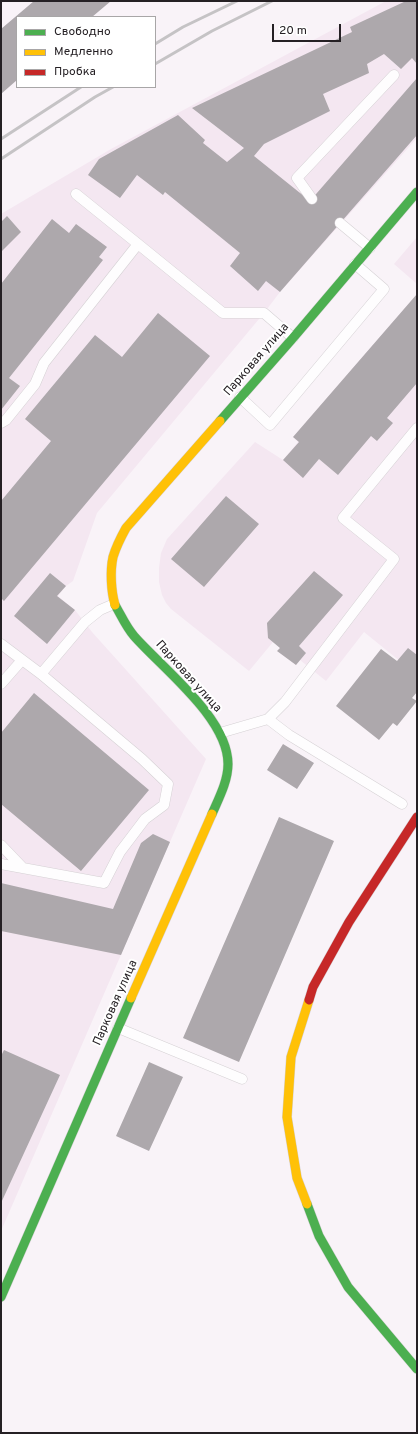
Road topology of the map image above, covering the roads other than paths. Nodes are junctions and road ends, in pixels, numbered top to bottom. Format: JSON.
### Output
{"nodes":[{"id":1,"x":394,"y":75,"type":"dead end"},
{"id":2,"x":417,"y":192,"type":"edge"},
{"id":3,"x":76,"y":194,"type":"dead end"},
{"id":4,"x":312,"y":199,"type":"dead end"},
{"id":5,"x":340,"y":223,"type":"dead end"},
{"id":6,"x":138,"y":244,"type":"junction"},
{"id":7,"x":370,"y":248,"type":"junction"},
{"id":8,"x":355,"y":264,"type":"junction"},
{"id":9,"x":293,"y":338,"type":"junction"},
{"id":10,"x":240,"y":397,"type":"junction"},
{"id":11,"x":1,"y":423,"type":"edge"},
{"id":12,"x":417,"y":428,"type":"edge"},
{"id":13,"x":114,"y":604,"type":"junction"},
{"id":14,"x":1,"y":644,"type":"edge"},
{"id":15,"x":22,"y":660,"type":"junction"},
{"id":16,"x":41,"y":674,"type":"junction"},
{"id":17,"x":1,"y":684,"type":"edge"},
{"id":18,"x":268,"y":719,"type":"junction"},
{"id":19,"x":220,"y":733,"type":"junction"},
{"id":20,"x":402,"y":804,"type":"dead end"},
{"id":21,"x":417,"y":817,"type":"edge"},
{"id":22,"x":1,"y":845,"type":"edge"},
{"id":23,"x":1,"y":864,"type":"edge"},
{"id":24,"x":23,"y":868,"type":"junction"},
{"id":25,"x":118,"y":1028,"type":"junction"},
{"id":26,"x":242,"y":1079,"type":"dead end"},
{"id":27,"x":1,"y":1297,"type":"edge"},
{"id":28,"x":417,"y":1369,"type":"edge"}],
"edges":[{"from":1,"to":4,"type":"lane"},
{"from":2,"to":7,"type":"street","name":"Парковая улица"},
{"from":3,"to":6,"type":"lane"},
{"from":5,"to":7,"type":"lane"},
{"from":6,"to":9,"type":"lane"},
{"from":6,"to":11,"type":"lane"},
{"from":7,"to":8,"type":"street","name":"Парковая улица"},
{"from":8,"to":9,"type":"street","name":"Парковая улица"},
{"from":8,"to":10,"type":"lane"},
{"from":9,"to":10,"type":"street","name":"Парковая улица"},
{"from":10,"to":13,"type":"street","name":"Парковая улица"},
{"from":12,"to":18,"type":"lane"},
{"from":13,"to":16,"type":"lane"},
{"from":13,"to":19,"type":"street","name":"Парковая улица"},
{"from":14,"to":15,"type":"lane"},
{"from":15,"to":16,"type":"lane"},
{"from":15,"to":17,"type":"lane"},
{"from":16,"to":24,"type":"lane"},
{"from":18,"to":19,"type":"lane"},
{"from":18,"to":20,"type":"lane"},
{"from":19,"to":25,"type":"street","name":"Парковая улица"},
{"from":21,"to":28,"type":"street"},
{"from":22,"to":24,"type":"lane"},
{"from":23,"to":24,"type":"lane"},
{"from":25,"to":26,"type":"lane"},
{"from":25,"to":27,"type":"street","name":"Парковая улица"}]}
